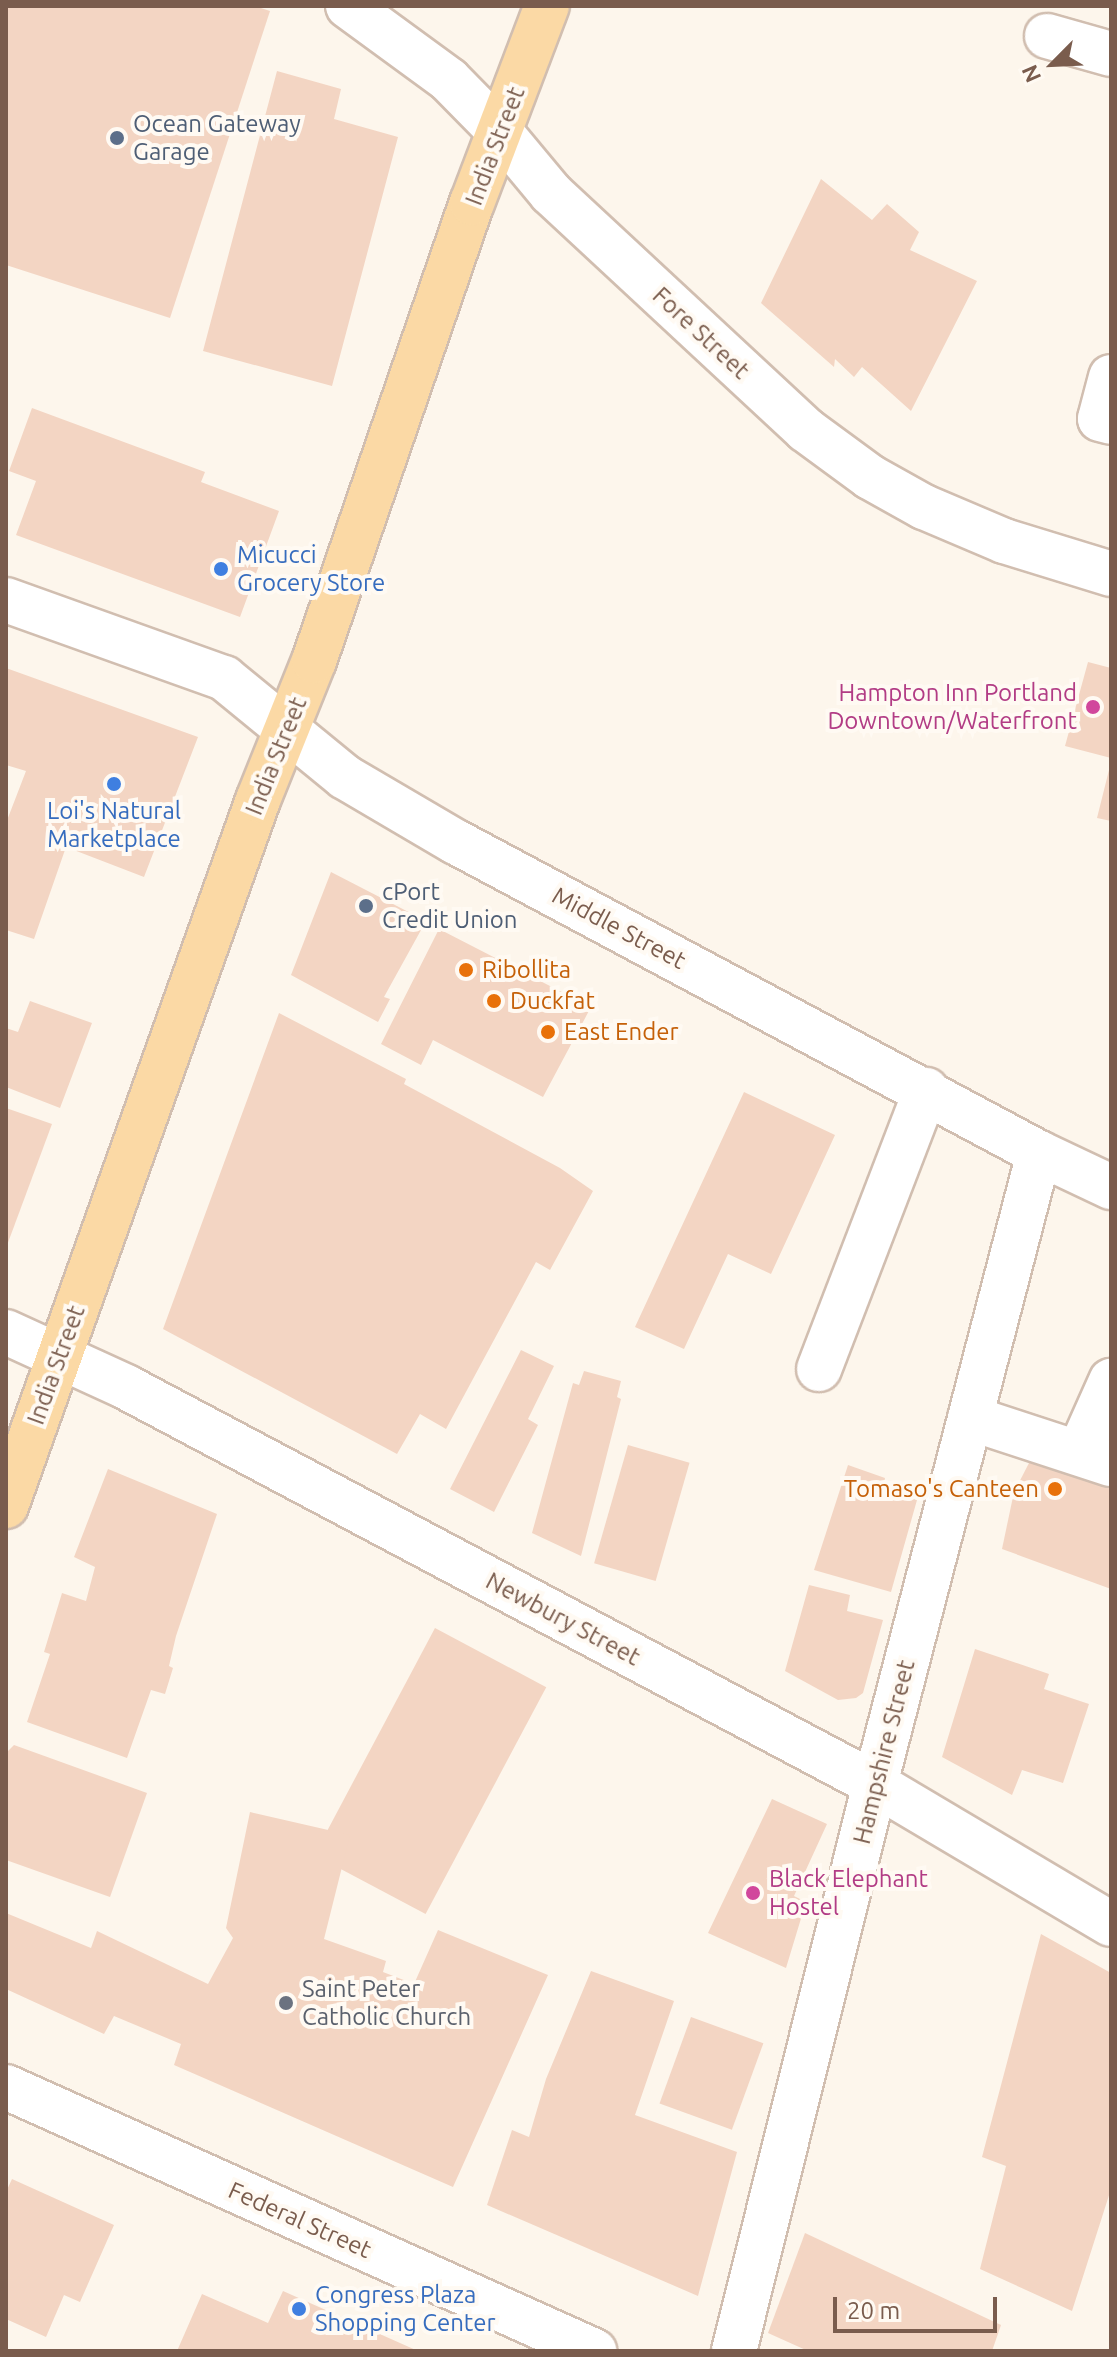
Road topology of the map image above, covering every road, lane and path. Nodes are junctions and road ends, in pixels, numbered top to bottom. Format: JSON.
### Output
{"nodes":[{"id":1,"x":348,"y":6,"type":"edge"},
{"id":2,"x":547,"y":6,"type":"edge"},
{"id":3,"x":1047,"y":36,"type":"dead end"},
{"id":4,"x":1111,"y":54,"type":"edge"},
{"id":5,"x":501,"y":133,"type":"junction"},
{"id":6,"x":1111,"y":377,"type":"edge"},
{"id":7,"x":1111,"y":422,"type":"edge"},
{"id":8,"x":1111,"y":574,"type":"edge"},
{"id":9,"x":6,"y":600,"type":"edge"},
{"id":10,"x":286,"y":729,"type":"junction"},
{"id":11,"x":926,"y":1090,"type":"junction"},
{"id":12,"x":1039,"y":1153,"type":"junction"},
{"id":13,"x":1111,"y":1187,"type":"edge"},
{"id":14,"x":6,"y":1332,"type":"edge"},
{"id":15,"x":58,"y":1355,"type":"junction"},
{"id":16,"x":819,"y":1369,"type":"dead end"},
{"id":17,"x":1111,"y":1381,"type":"edge"},
{"id":18,"x":970,"y":1418,"type":"junction"},
{"id":19,"x":1095,"y":1458,"type":"edge"},
{"id":20,"x":6,"y":1506,"type":"edge"},
{"id":21,"x":875,"y":1784,"type":"junction"},
{"id":22,"x":1111,"y":1924,"type":"edge"},
{"id":23,"x":6,"y":2087,"type":"edge"},
{"id":24,"x":594,"y":2351,"type":"edge"},
{"id":25,"x":734,"y":2351,"type":"edge"}],
"edges":[{"from":1,"to":5,"type":"street","name":"Fore Street"},
{"from":2,"to":5,"type":"main road","name":"India Street"},
{"from":3,"to":4,"type":"street"},
{"from":5,"to":8,"type":"street","name":"Fore Street"},
{"from":5,"to":10,"type":"main road","name":"India Street"},
{"from":6,"to":7,"type":"street"},
{"from":9,"to":10,"type":"street","name":"Middle Street"},
{"from":10,"to":11,"type":"street","name":"Middle Street"},
{"from":10,"to":15,"type":"main road","name":"India Street"},
{"from":11,"to":12,"type":"street","name":"Middle Street"},
{"from":11,"to":16,"type":"street"},
{"from":12,"to":13,"type":"street","name":"Middle Street"},
{"from":12,"to":18,"type":"street","name":"Hampshire Street"},
{"from":14,"to":15,"type":"street","name":"Newbury Street"},
{"from":15,"to":20,"type":"main road","name":"India Street"},
{"from":15,"to":21,"type":"street","name":"Newbury Street"},
{"from":17,"to":19,"type":"street"},
{"from":18,"to":19,"type":"street"},
{"from":18,"to":21,"type":"street","name":"Hampshire Street"},
{"from":21,"to":22,"type":"street","name":"Newbury Street"},
{"from":21,"to":25,"type":"street","name":"Hampshire Street"},
{"from":23,"to":24,"type":"street","name":"Federal Street"}]}
